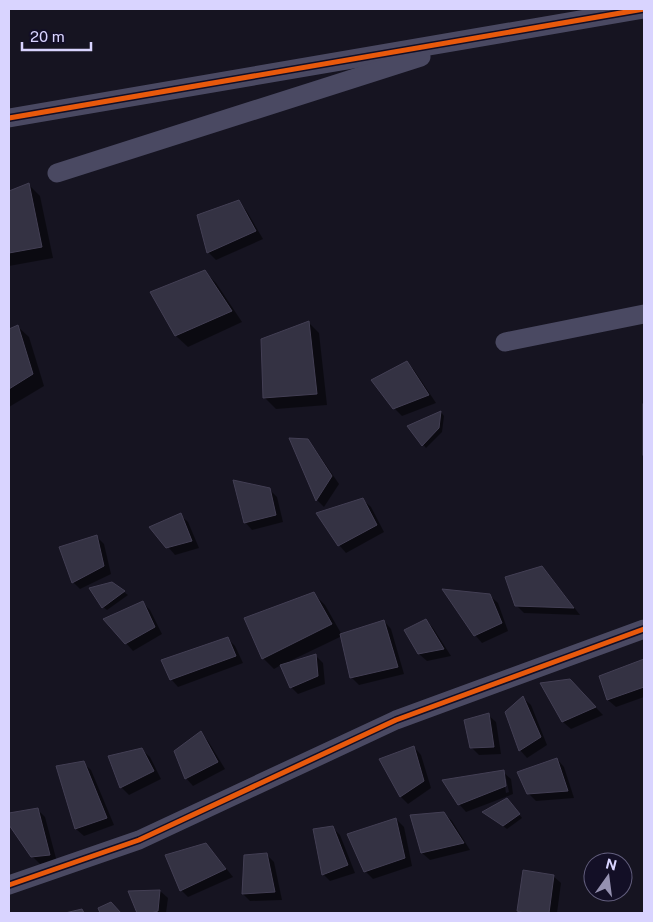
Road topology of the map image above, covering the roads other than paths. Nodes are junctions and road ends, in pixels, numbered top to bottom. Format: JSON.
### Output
{"nodes":[{"id":1,"x":644,"y":9,"type":"edge"},
{"id":2,"x":489,"y":36,"type":"junction"},
{"id":3,"x":9,"y":118,"type":"edge"},
{"id":4,"x":57,"y":173,"type":"dead end"},
{"id":5,"x":644,"y":314,"type":"edge"},
{"id":6,"x":505,"y":342,"type":"dead end"},
{"id":7,"x":644,"y":629,"type":"edge"},
{"id":8,"x":9,"y":885,"type":"edge"}],
"edges":[{"from":1,"to":2,"type":"street"},
{"from":2,"to":3,"type":"street"},
{"from":2,"to":4,"type":"street"},
{"from":5,"to":6,"type":"street"},
{"from":7,"to":8,"type":"street"}]}
